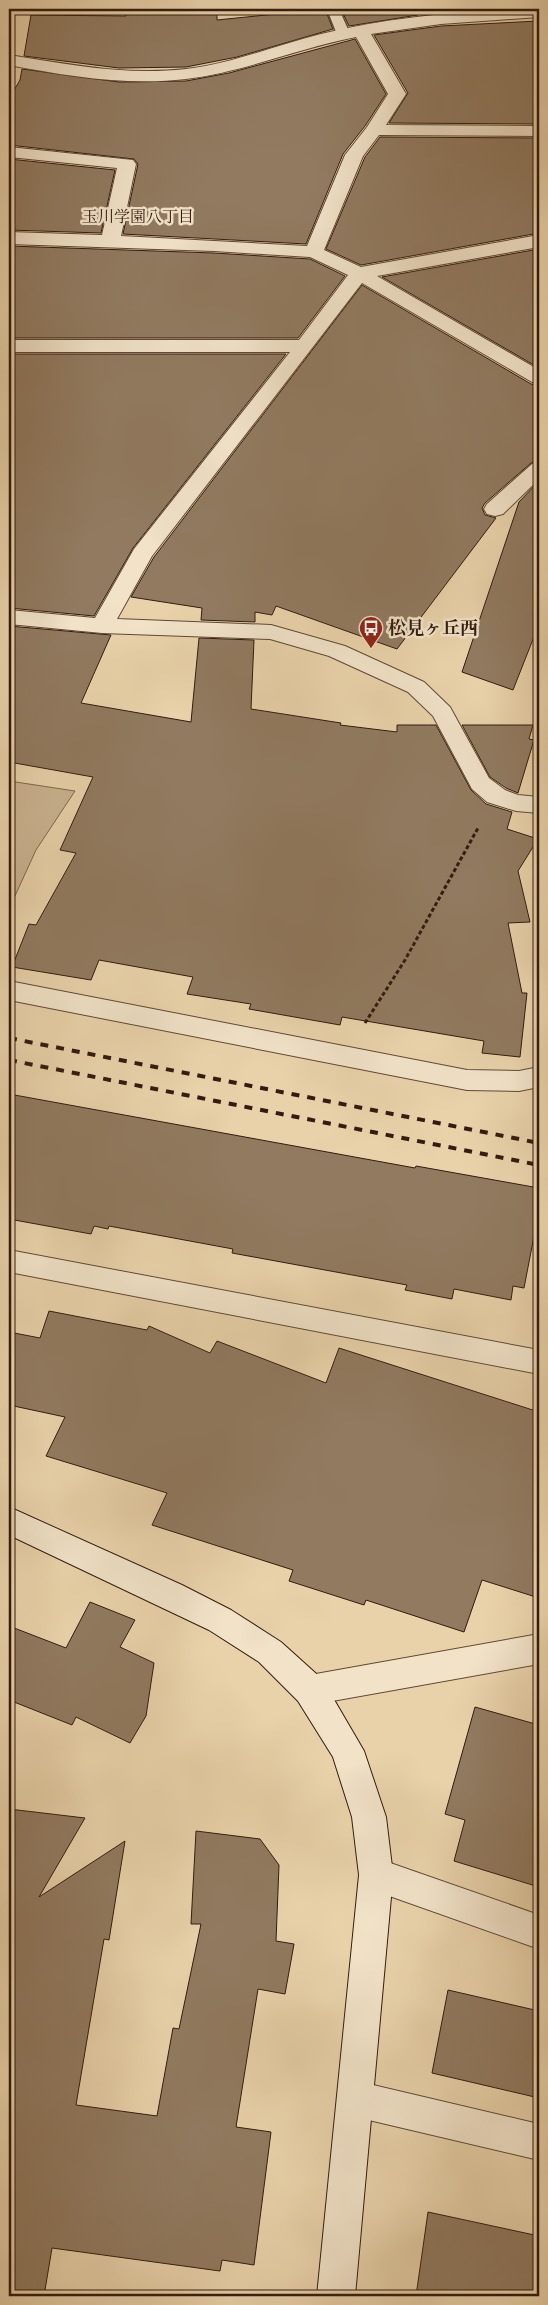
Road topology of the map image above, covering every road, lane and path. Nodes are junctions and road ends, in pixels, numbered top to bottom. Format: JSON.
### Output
{"nodes":[{"id":1,"x":333,"y":9,"type":"edge"},
{"id":2,"x":539,"y":12,"type":"edge"},
{"id":3,"x":361,"y":31,"type":"junction"},
{"id":4,"x":343,"y":34,"type":"junction"},
{"id":5,"x":12,"y":65,"type":"edge"},
{"id":6,"x":374,"y":130,"type":"junction"},
{"id":7,"x":539,"y":131,"type":"edge"},
{"id":8,"x":9,"y":152,"type":"edge"},
{"id":9,"x":9,"y":238,"type":"edge"},
{"id":10,"x":539,"y":241,"type":"edge"},
{"id":11,"x":110,"y":242,"type":"junction"},
{"id":12,"x":314,"y":252,"type":"junction"},
{"id":13,"x":359,"y":273,"type":"junction"},
{"id":14,"x":9,"y":346,"type":"edge"},
{"id":15,"x":305,"y":346,"type":"junction"},
{"id":16,"x":539,"y":378,"type":"edge"},
{"id":17,"x":539,"y":468,"type":"edge"},
{"id":18,"x":495,"y":510,"type":"dead end"},
{"id":19,"x":9,"y":617,"type":"edge"},
{"id":20,"x":102,"y":626,"type":"junction"},
{"id":21,"x":496,"y":796,"type":"junction"},
{"id":22,"x":539,"y":805,"type":"edge"},
{"id":23,"x":9,"y":990,"type":"edge"},
{"id":24,"x":344,"y":1055,"type":"junction"},
{"id":25,"x":539,"y":1077,"type":"edge"},
{"id":26,"x":9,"y":1261,"type":"edge"},
{"id":27,"x":539,"y":1362,"type":"edge"},
{"id":28,"x":9,"y":1520,"type":"edge"},
{"id":29,"x":539,"y":1649,"type":"edge"},
{"id":30,"x":310,"y":1690,"type":"junction"},
{"id":31,"x":376,"y":1875,"type":"junction"},
{"id":32,"x":539,"y":1932,"type":"edge"},
{"id":33,"x":356,"y":2099,"type":"junction"},
{"id":34,"x":539,"y":2142,"type":"edge"},
{"id":35,"x":331,"y":2294,"type":"edge"}],
"edges":[{"from":1,"to":4,"type":"lane"},
{"from":2,"to":3,"type":"street"},
{"from":3,"to":4,"type":"street"},
{"from":3,"to":6,"type":"street"},
{"from":4,"to":5,"type":"street"},
{"from":6,"to":7,"type":"street"},
{"from":6,"to":12,"type":"street"},
{"from":8,"to":11,"type":"street"},
{"from":9,"to":11,"type":"street"},
{"from":10,"to":13,"type":"street"},
{"from":11,"to":12,"type":"street"},
{"from":12,"to":13,"type":"street"},
{"from":13,"to":15,"type":"street"},
{"from":13,"to":16,"type":"street"},
{"from":14,"to":15,"type":"street"},
{"from":15,"to":20,"type":"street"},
{"from":17,"to":18,"type":"street"},
{"from":19,"to":20,"type":"street"},
{"from":20,"to":21,"type":"street"},
{"from":21,"to":22,"type":"street"},
{"from":21,"to":24,"type":"path"},
{"from":23,"to":24,"type":"street"},
{"from":24,"to":25,"type":"street"},
{"from":26,"to":27,"type":"street"},
{"from":28,"to":30,"type":"street"},
{"from":29,"to":30,"type":"street"},
{"from":30,"to":31,"type":"street"},
{"from":31,"to":32,"type":"street"},
{"from":31,"to":33,"type":"street"},
{"from":33,"to":34,"type":"street"},
{"from":33,"to":35,"type":"street"}]}
